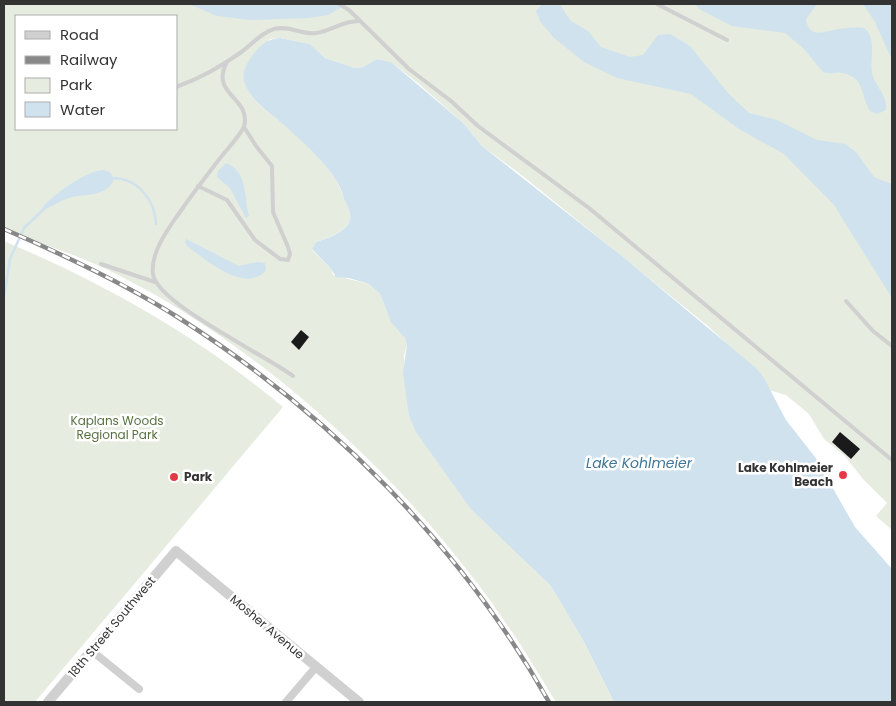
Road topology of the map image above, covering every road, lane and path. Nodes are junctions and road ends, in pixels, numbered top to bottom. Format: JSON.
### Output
{"nodes":[{"id":1,"x":339,"y":4,"type":"edge"},
{"id":2,"x":657,"y":4,"type":"edge"},
{"id":3,"x":359,"y":21,"type":"junction"},
{"id":4,"x":726,"y":40,"type":"dead end"},
{"id":5,"x":227,"y":62,"type":"junction"},
{"id":6,"x":178,"y":86,"type":"edge"},
{"id":7,"x":244,"y":127,"type":"junction"},
{"id":8,"x":198,"y":186,"type":"junction"},
{"id":9,"x":101,"y":264,"type":"dead end"},
{"id":10,"x":155,"y":282,"type":"junction"},
{"id":11,"x":846,"y":301,"type":"dead end"},
{"id":12,"x":892,"y":346,"type":"edge"},
{"id":13,"x":293,"y":376,"type":"dead end"},
{"id":14,"x":892,"y":460,"type":"edge"},
{"id":15,"x":176,"y":551,"type":"joint"},
{"id":16,"x":92,"y":651,"type":"junction"},
{"id":17,"x":316,"y":667,"type":"junction"},
{"id":18,"x":139,"y":689,"type":"dead end"},
{"id":19,"x":48,"y":702,"type":"edge"},
{"id":20,"x":286,"y":702,"type":"edge"},
{"id":21,"x":359,"y":702,"type":"edge"}],
"edges":[{"from":1,"to":3,"type":"lane"},
{"from":2,"to":4,"type":"lane"},
{"from":3,"to":5,"type":"lane"},
{"from":3,"to":14,"type":"lane"},
{"from":5,"to":6,"type":"lane"},
{"from":5,"to":7,"type":"lane"},
{"from":7,"to":8,"type":"lane"},
{"from":7,"to":8,"type":"lane"},
{"from":8,"to":10,"type":"lane"},
{"from":9,"to":10,"type":"lane"},
{"from":10,"to":13,"type":"lane"},
{"from":11,"to":12,"type":"lane"},
{"from":15,"to":16,"type":"street","name":"18th Street Southwest"},
{"from":15,"to":17,"type":"street","name":"Mosher Avenue"},
{"from":16,"to":18,"type":"street"},
{"from":16,"to":19,"type":"street","name":"18th Street Southwest"},
{"from":17,"to":20,"type":"street"},
{"from":17,"to":21,"type":"street","name":"Mosher Avenue"}]}
